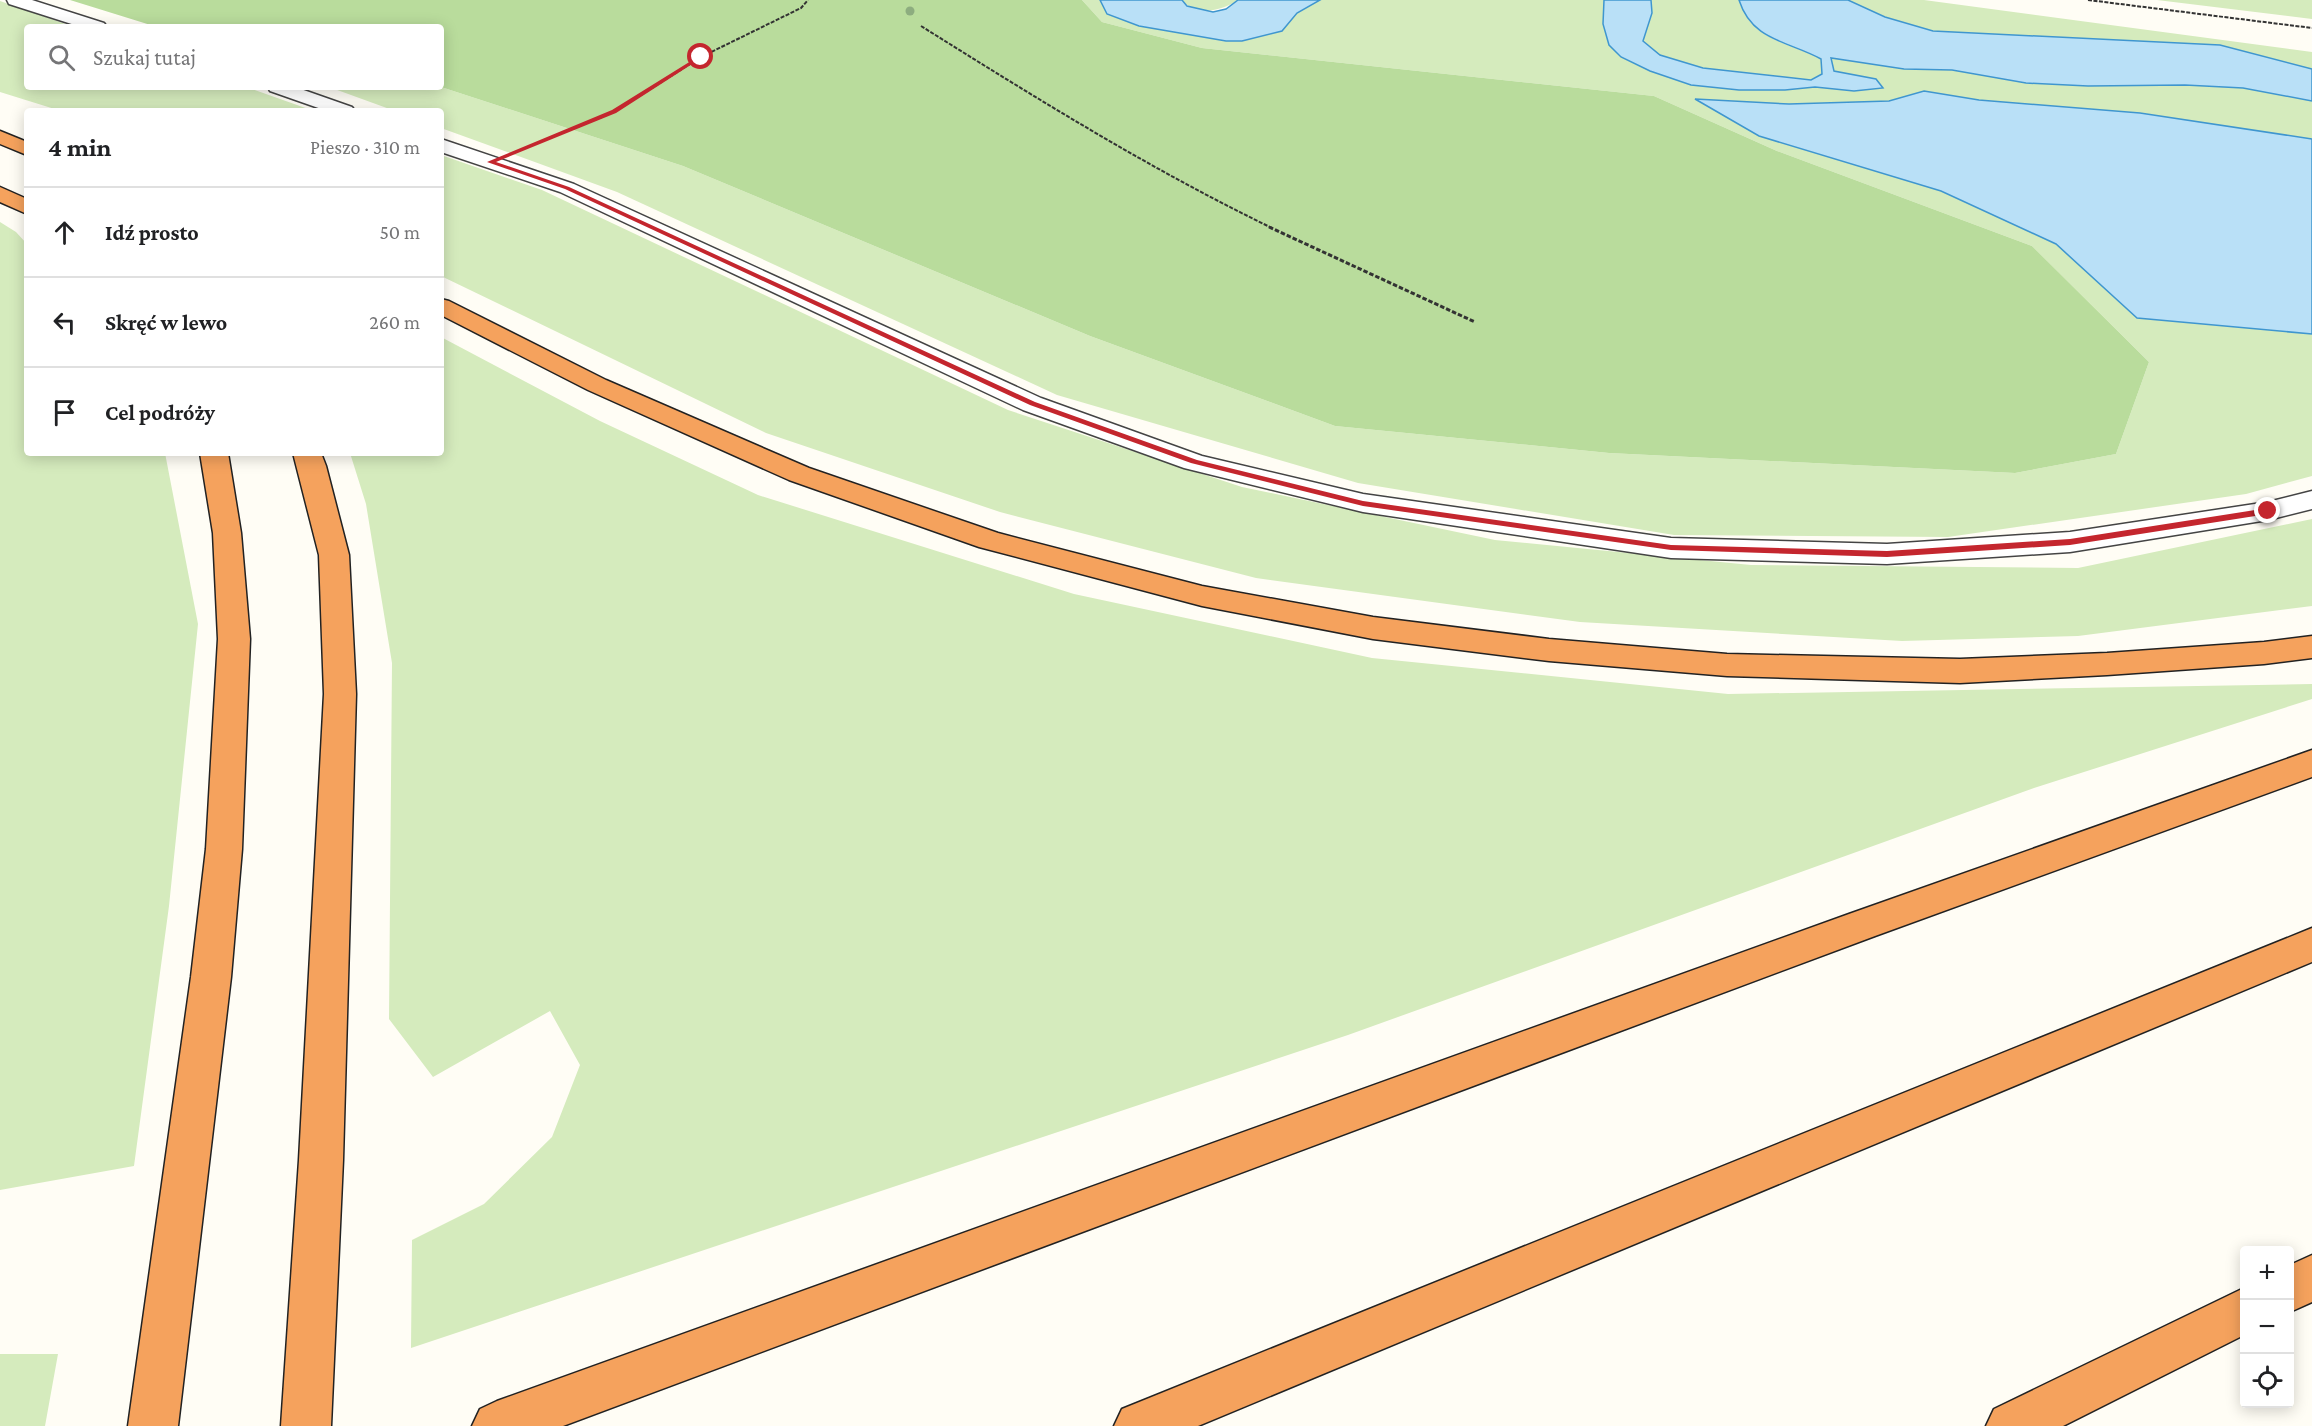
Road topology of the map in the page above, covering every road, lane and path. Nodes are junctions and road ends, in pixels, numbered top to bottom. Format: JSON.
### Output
{"nodes":[{"id":1,"x":15,"y":0,"type":"edge"},
{"id":2,"x":808,"y":0,"type":"edge"},
{"id":3,"x":2088,"y":0,"type":"edge"},
{"id":4,"x":89,"y":24,"type":"edge"},
{"id":5,"x":921,"y":26,"type":"dead end"},
{"id":6,"x":2312,"y":28,"type":"edge"},
{"id":7,"x":286,"y":90,"type":"edge"},
{"id":8,"x":337,"y":108,"type":"edge"},
{"id":9,"x":0,"y":137,"type":"edge"},
{"id":10,"x":444,"y":146,"type":"edge"},
{"id":11,"x":24,"y":148,"type":"edge"},
{"id":12,"x":490,"y":162,"type":"junction"},
{"id":13,"x":0,"y":193,"type":"edge"},
{"id":14,"x":24,"y":206,"type":"edge"},
{"id":15,"x":444,"y":308,"type":"edge"},
{"id":16,"x":1475,"y":322,"type":"dead end"},
{"id":17,"x":214,"y":456,"type":"edge"},
{"id":18,"x":308,"y":456,"type":"edge"},
{"id":19,"x":2312,"y":500,"type":"edge"},
{"id":20,"x":2312,"y":647,"type":"edge"},
{"id":21,"x":2312,"y":763,"type":"edge"},
{"id":22,"x":2312,"y":945,"type":"edge"},
{"id":23,"x":2312,"y":1278,"type":"edge"},
{"id":24,"x":2294,"y":1287,"type":"edge"},
{"id":25,"x":2240,"y":1313,"type":"edge"},
{"id":26,"x":153,"y":1426,"type":"edge"},
{"id":27,"x":306,"y":1426,"type":"edge"},
{"id":28,"x":497,"y":1426,"type":"edge"},
{"id":29,"x":1139,"y":1426,"type":"edge"},
{"id":30,"x":2011,"y":1426,"type":"edge"}],
"edges":[{"from":1,"to":4,"type":"lane"},
{"from":2,"to":12,"type":"path"},
{"from":3,"to":6,"type":"path"},
{"from":5,"to":16,"type":"path"},
{"from":7,"to":8,"type":"lane"},
{"from":9,"to":11,"type":"highway"},
{"from":10,"to":12,"type":"lane"},
{"from":12,"to":19,"type":"lane"},
{"from":13,"to":14,"type":"highway"},
{"from":15,"to":20,"type":"highway"},
{"from":17,"to":26,"type":"highway"},
{"from":18,"to":27,"type":"highway"},
{"from":21,"to":28,"type":"highway"},
{"from":22,"to":29,"type":"highway"},
{"from":23,"to":24,"type":"highway"},
{"from":25,"to":30,"type":"highway"}]}
